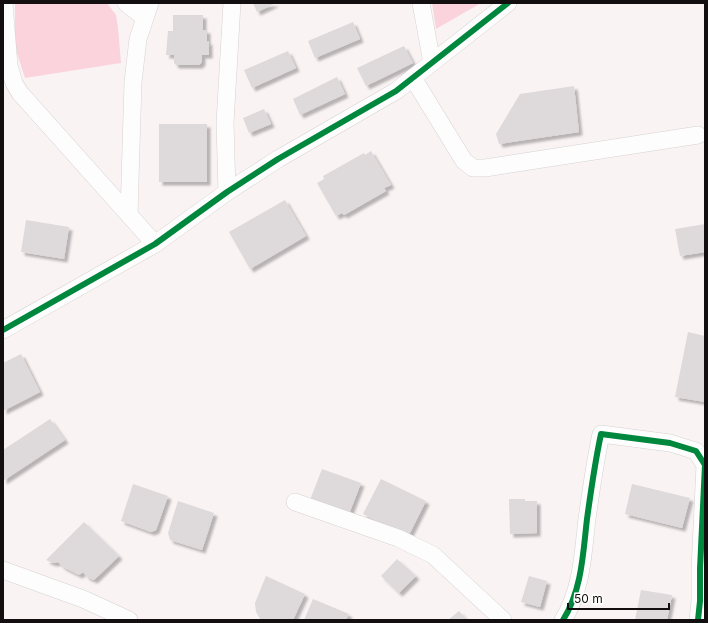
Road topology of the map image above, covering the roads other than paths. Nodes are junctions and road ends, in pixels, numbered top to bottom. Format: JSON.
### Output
{"nodes":[{"id":1,"x":4,"y":3,"type":"edge"},
{"id":2,"x":126,"y":3,"type":"edge"},
{"id":3,"x":232,"y":3,"type":"edge"},
{"id":4,"x":421,"y":3,"type":"edge"},
{"id":5,"x":508,"y":3,"type":"edge"},
{"id":6,"x":148,"y":11,"type":"edge"},
{"id":7,"x":432,"y":63,"type":"junction"},
{"id":8,"x":413,"y":78,"type":"junction"},
{"id":9,"x":698,"y":135,"type":"dead end"},
{"id":10,"x":227,"y":192,"type":"junction"},
{"id":11,"x":129,"y":215,"type":"junction"},
{"id":12,"x":155,"y":244,"type":"junction"},
{"id":13,"x":3,"y":330,"type":"edge"},
{"id":14,"x":295,"y":502,"type":"dead end"},
{"id":15,"x":3,"y":570,"type":"edge"},
{"id":16,"x":703,"y":602,"type":"edge"},
{"id":17,"x":129,"y":620,"type":"edge"},
{"id":18,"x":503,"y":620,"type":"edge"},
{"id":19,"x":563,"y":620,"type":"edge"},
{"id":20,"x":698,"y":620,"type":"edge"}],
"edges":[{"from":1,"to":11,"type":"street"},
{"from":2,"to":6,"type":"street"},
{"from":3,"to":10,"type":"street"},
{"from":4,"to":7,"type":"street"},
{"from":5,"to":7,"type":"street"},
{"from":6,"to":11,"type":"street"},
{"from":7,"to":8,"type":"street"},
{"from":8,"to":9,"type":"street"},
{"from":8,"to":10,"type":"street"},
{"from":10,"to":12,"type":"street"},
{"from":11,"to":12,"type":"street"},
{"from":12,"to":13,"type":"street"},
{"from":14,"to":18,"type":"street"},
{"from":15,"to":17,"type":"street"},
{"from":16,"to":19,"type":"street"},
{"from":16,"to":20,"type":"street"}]}
